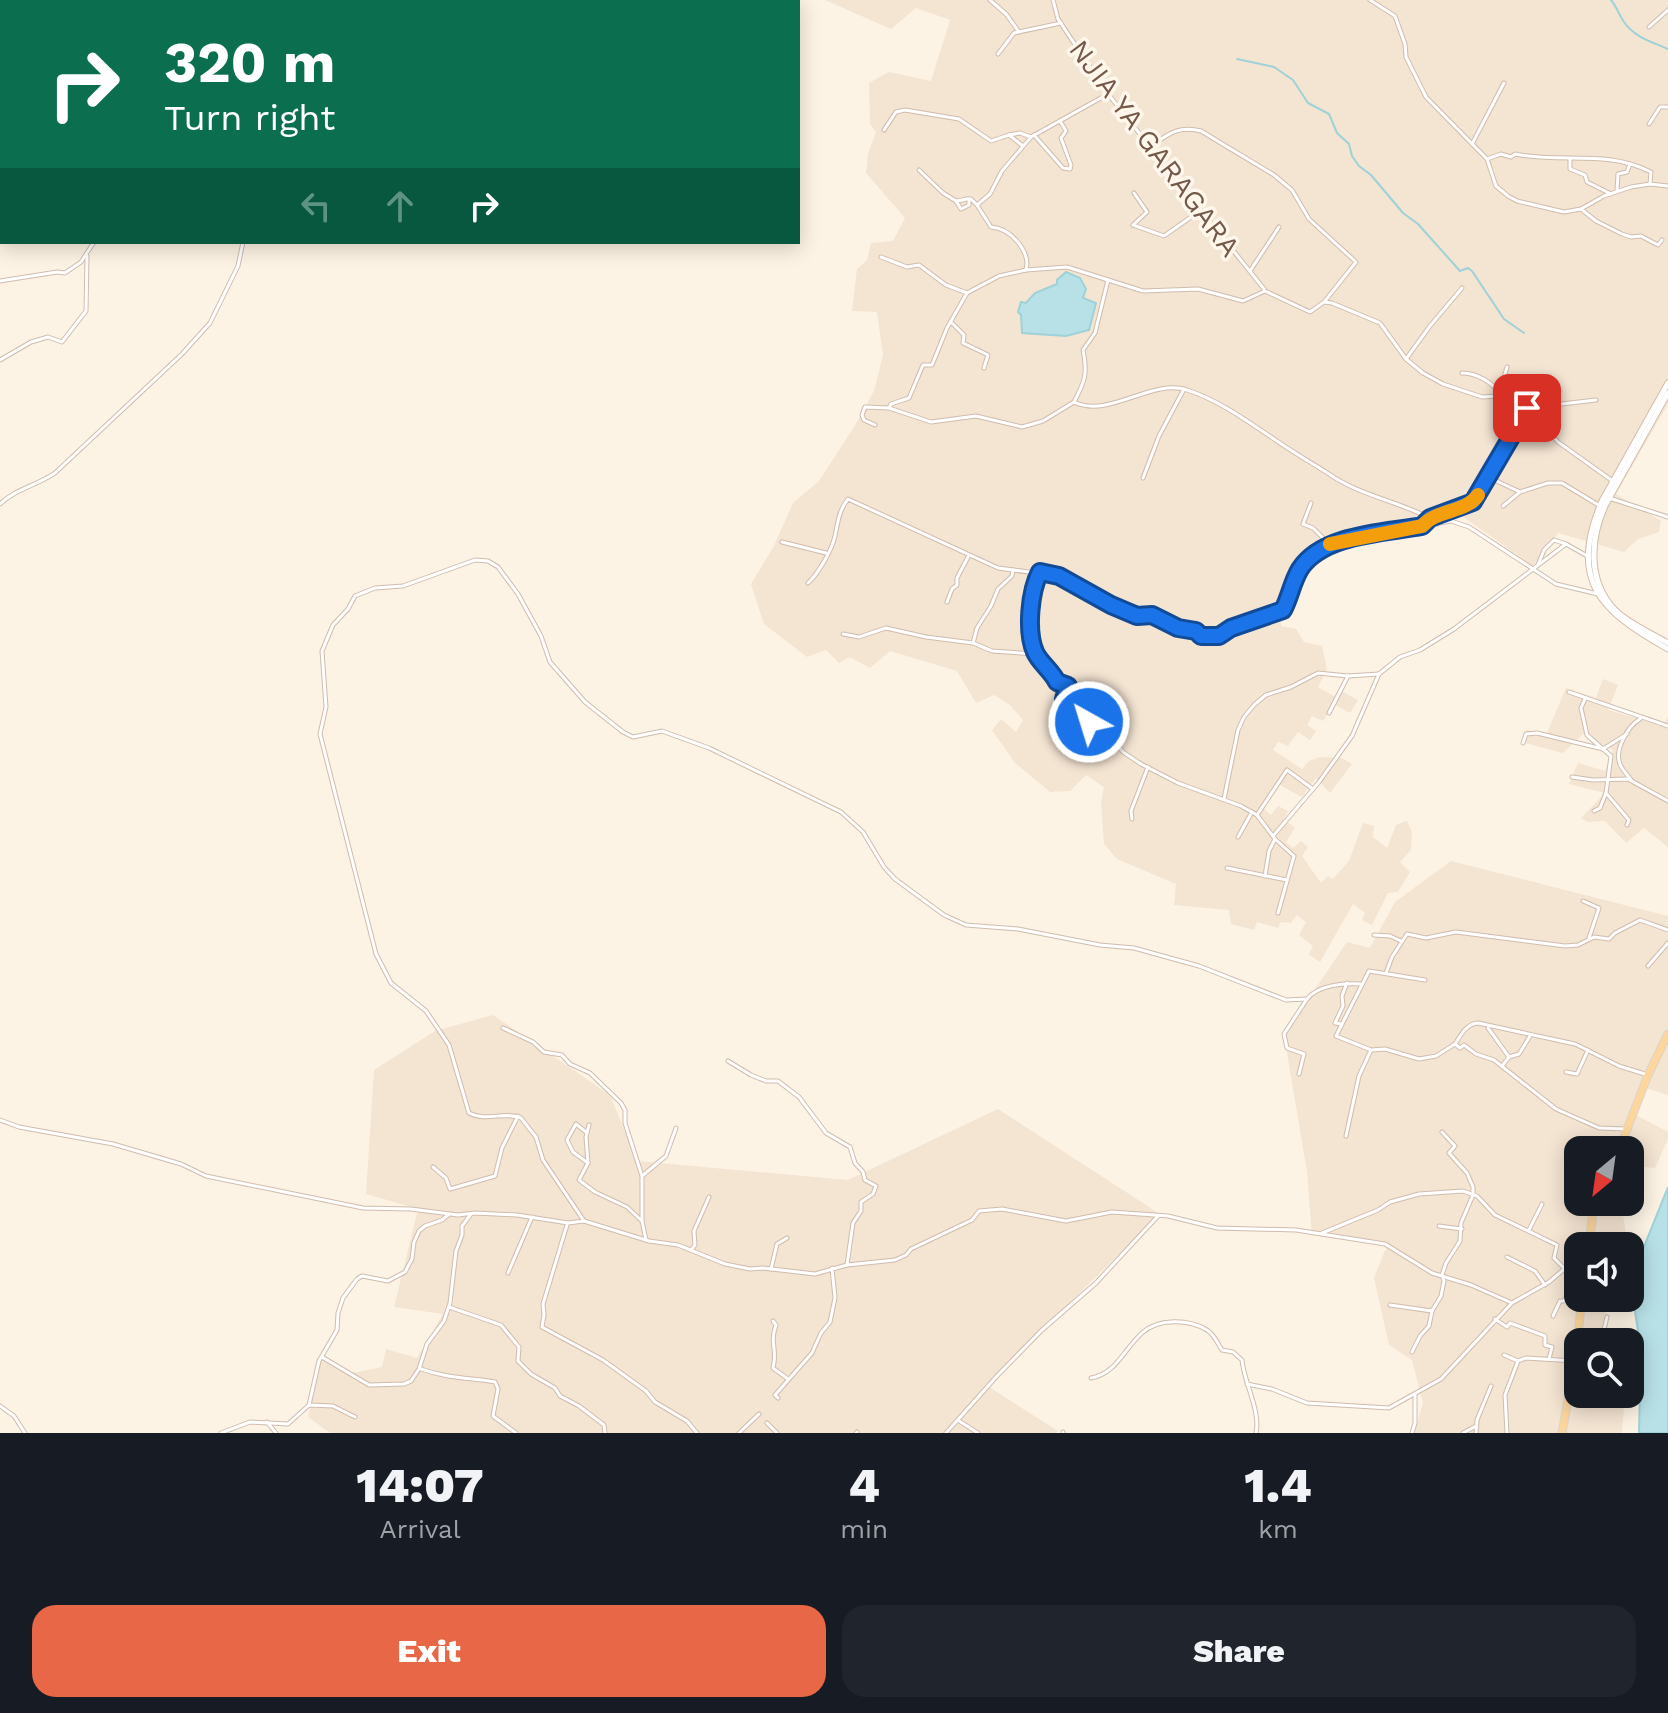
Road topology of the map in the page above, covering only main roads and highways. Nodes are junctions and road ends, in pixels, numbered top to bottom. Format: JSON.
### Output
{"nodes":[{"id":1,"x":1668,"y":383,"type":"edge"},
{"id":2,"x":1668,"y":393,"type":"edge"},
{"id":3,"x":1615,"y":483,"type":"junction"},
{"id":4,"x":1591,"y":557,"type":"junction"},
{"id":5,"x":1668,"y":643,"type":"edge"},
{"id":6,"x":1668,"y":649,"type":"edge"},
{"id":7,"x":1668,"y":1034,"type":"edge"},
{"id":8,"x":1625,"y":1136,"type":"edge"},
{"id":9,"x":1567,"y":1408,"type":"edge"},
{"id":10,"x":1562,"y":1433,"type":"edge"}],
"edges":[{"from":1,"to":3,"type":"main road"},
{"from":2,"to":3,"type":"main road"},
{"from":3,"to":4,"type":"main road"},
{"from":3,"to":4,"type":"main road"},
{"from":4,"to":5,"type":"main road"},
{"from":4,"to":6,"type":"main road"},
{"from":7,"to":8,"type":"main road"},
{"from":9,"to":10,"type":"main road"}]}
